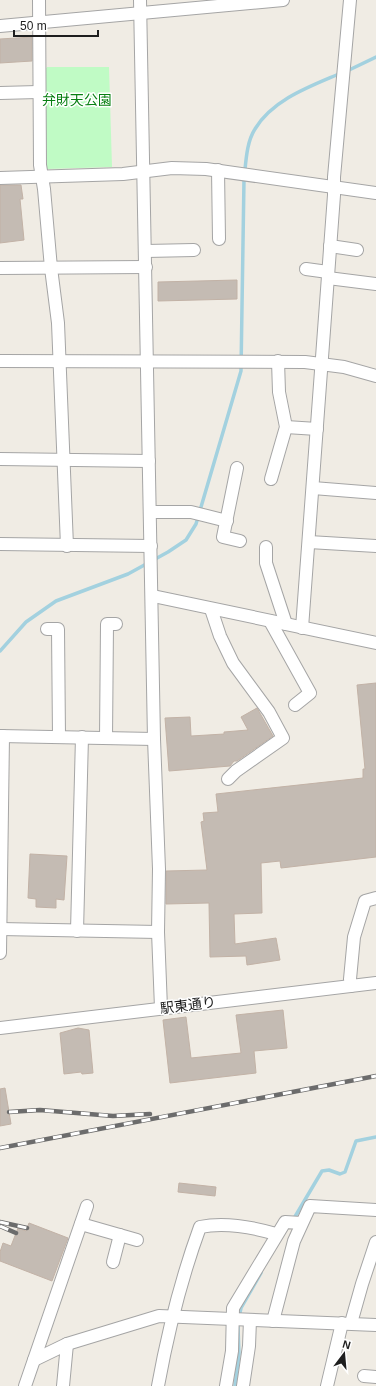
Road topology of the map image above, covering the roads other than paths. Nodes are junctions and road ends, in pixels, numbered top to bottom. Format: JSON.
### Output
{"nodes":[{"id":1,"x":38,"y":0,"type":"edge"},
{"id":2,"x":140,"y":0,"type":"edge"},
{"id":3,"x":283,"y":0,"type":"edge"},
{"id":4,"x":350,"y":0,"type":"edge"},
{"id":5,"x":226,"y":3,"type":"edge"},
{"id":6,"x":140,"y":14,"type":"junction"},
{"id":7,"x":39,"y":23,"type":"junction"},
{"id":8,"x":0,"y":26,"type":"edge"},
{"id":9,"x":38,"y":92,"type":"junction"},
{"id":10,"x":0,"y":93,"type":"edge"},
{"id":11,"x":218,"y":170,"type":"junction"},
{"id":12,"x":143,"y":171,"type":"junction"},
{"id":13,"x":42,"y":175,"type":"junction"},
{"id":14,"x":0,"y":178,"type":"edge"},
{"id":15,"x":334,"y":186,"type":"junction"},
{"id":16,"x":376,"y":193,"type":"edge"},
{"id":17,"x":219,"y":239,"type":"dead end"},
{"id":18,"x":330,"y":246,"type":"junction"},
{"id":19,"x":194,"y":250,"type":"dead end"},
{"id":20,"x":357,"y":250,"type":"dead end"},
{"id":21,"x":146,"y":251,"type":"junction"},
{"id":22,"x":146,"y":267,"type":"junction"},
{"id":23,"x":0,"y":268,"type":"edge"},
{"id":24,"x":51,"y":268,"type":"junction"},
{"id":25,"x":306,"y":269,"type":"dead end"},
{"id":26,"x":328,"y":275,"type":"junction"},
{"id":27,"x":376,"y":284,"type":"edge"},
{"id":28,"x":0,"y":361,"type":"edge"},
{"id":29,"x":60,"y":361,"type":"junction"},
{"id":30,"x":147,"y":361,"type":"junction"},
{"id":31,"x":278,"y":362,"type":"junction"},
{"id":32,"x":321,"y":363,"type":"junction"},
{"id":33,"x":376,"y":376,"type":"edge"},
{"id":34,"x":286,"y":427,"type":"junction"},
{"id":35,"x":317,"y":429,"type":"junction"},
{"id":36,"x":0,"y":459,"type":"edge"},
{"id":37,"x":64,"y":460,"type":"junction"},
{"id":38,"x":149,"y":461,"type":"junction"},
{"id":39,"x":237,"y":468,"type":"dead end"},
{"id":40,"x":271,"y":479,"type":"dead end"},
{"id":41,"x":312,"y":488,"type":"junction"},
{"id":42,"x":376,"y":493,"type":"edge"},
{"id":43,"x":150,"y":512,"type":"junction"},
{"id":44,"x":227,"y":521,"type":"junction"},
{"id":45,"x":240,"y":541,"type":"dead end"},
{"id":46,"x":309,"y":542,"type":"junction"},
{"id":47,"x":0,"y":544,"type":"edge"},
{"id":48,"x":67,"y":546,"type":"junction"},
{"id":49,"x":151,"y":546,"type":"junction"},
{"id":50,"x":376,"y":546,"type":"edge"},
{"id":51,"x":266,"y":547,"type":"dead end"},
{"id":52,"x":152,"y":596,"type":"junction"},
{"id":53,"x":211,"y":609,"type":"junction"},
{"id":54,"x":270,"y":621,"type":"junction"},
{"id":55,"x":116,"y":624,"type":"dead end"},
{"id":56,"x":286,"y":624,"type":"junction"},
{"id":57,"x":302,"y":628,"type":"junction"},
{"id":58,"x":47,"y":629,"type":"dead end"},
{"id":59,"x":376,"y":643,"type":"edge"},
{"id":60,"x":295,"y":705,"type":"dead end"},
{"id":61,"x":1,"y":736,"type":"edge"},
{"id":62,"x":59,"y":737,"type":"junction"},
{"id":63,"x":82,"y":737,"type":"junction"},
{"id":64,"x":106,"y":738,"type":"junction"},
{"id":65,"x":154,"y":738,"type":"junction"},
{"id":66,"x":228,"y":779,"type":"dead end"},
{"id":67,"x":376,"y":898,"type":"edge"},
{"id":68,"x":0,"y":930,"type":"edge"},
{"id":69,"x":77,"y":931,"type":"junction"},
{"id":70,"x":158,"y":932,"type":"junction"},
{"id":71,"x":0,"y":953,"type":"edge"},
{"id":72,"x":376,"y":983,"type":"edge"},
{"id":73,"x":351,"y":986,"type":"junction"},
{"id":74,"x":161,"y":1008,"type":"junction"},
{"id":75,"x":0,"y":1028,"type":"edge"},
{"id":76,"x":86,"y":1206,"type":"dead end"},
{"id":77,"x":376,"y":1210,"type":"edge"},
{"id":78,"x":300,"y":1223,"type":"junction"},
{"id":79,"x":81,"y":1224,"type":"junction"},
{"id":80,"x":276,"y":1234,"type":"junction"},
{"id":81,"x":120,"y":1236,"type":"junction"},
{"id":82,"x":137,"y":1240,"type":"dead end"},
{"id":83,"x":376,"y":1242,"type":"edge"},
{"id":84,"x":113,"y":1262,"type":"dead end"},
{"id":85,"x":172,"y":1316,"type":"junction"},
{"id":86,"x":240,"y":1319,"type":"junction"},
{"id":87,"x":273,"y":1320,"type":"junction"},
{"id":88,"x":346,"y":1323,"type":"junction"},
{"id":89,"x":376,"y":1325,"type":"edge"},
{"id":90,"x":66,"y":1344,"type":"junction"},
{"id":91,"x":34,"y":1360,"type":"junction"},
{"id":92,"x":364,"y":1376,"type":"dead end"},
{"id":93,"x":376,"y":1377,"type":"edge"},
{"id":94,"x":24,"y":1386,"type":"edge"},
{"id":95,"x":63,"y":1386,"type":"edge"},
{"id":96,"x":158,"y":1386,"type":"edge"},
{"id":97,"x":226,"y":1386,"type":"edge"},
{"id":98,"x":243,"y":1386,"type":"edge"},
{"id":99,"x":326,"y":1386,"type":"edge"}],
"edges":[{"from":1,"to":7,"type":"street"},
{"from":2,"to":6,"type":"street"},
{"from":3,"to":5,"type":"street"},
{"from":4,"to":15,"type":"street"},
{"from":5,"to":6,"type":"street"},
{"from":6,"to":7,"type":"street"},
{"from":6,"to":12,"type":"street"},
{"from":7,"to":8,"type":"street"},
{"from":7,"to":9,"type":"street"},
{"from":9,"to":10,"type":"street"},
{"from":9,"to":13,"type":"street"},
{"from":11,"to":12,"type":"street"},
{"from":11,"to":15,"type":"street"},
{"from":11,"to":17,"type":"street"},
{"from":12,"to":13,"type":"street"},
{"from":12,"to":21,"type":"street"},
{"from":13,"to":14,"type":"street"},
{"from":13,"to":24,"type":"street"},
{"from":15,"to":16,"type":"street"},
{"from":15,"to":18,"type":"street"},
{"from":18,"to":20,"type":"street"},
{"from":18,"to":26,"type":"street"},
{"from":19,"to":21,"type":"street"},
{"from":21,"to":22,"type":"street"},
{"from":22,"to":24,"type":"street"},
{"from":22,"to":30,"type":"street"},
{"from":23,"to":24,"type":"street"},
{"from":24,"to":29,"type":"street"},
{"from":25,"to":26,"type":"street"},
{"from":26,"to":27,"type":"street"},
{"from":26,"to":32,"type":"street"},
{"from":28,"to":29,"type":"street"},
{"from":29,"to":30,"type":"street"},
{"from":29,"to":37,"type":"street"},
{"from":30,"to":31,"type":"street"},
{"from":30,"to":38,"type":"street"},
{"from":31,"to":32,"type":"street"},
{"from":31,"to":34,"type":"street"},
{"from":32,"to":33,"type":"street"},
{"from":32,"to":35,"type":"street"},
{"from":34,"to":35,"type":"street"},
{"from":34,"to":40,"type":"street"},
{"from":35,"to":41,"type":"street"},
{"from":36,"to":37,"type":"street"},
{"from":37,"to":38,"type":"street"},
{"from":37,"to":48,"type":"street"},
{"from":38,"to":43,"type":"street"},
{"from":39,"to":44,"type":"street"},
{"from":41,"to":42,"type":"street"},
{"from":41,"to":46,"type":"street"},
{"from":43,"to":44,"type":"street"},
{"from":43,"to":49,"type":"street"},
{"from":44,"to":45,"type":"street"},
{"from":46,"to":50,"type":"street"},
{"from":46,"to":57,"type":"street"},
{"from":47,"to":48,"type":"street"},
{"from":48,"to":49,"type":"street"},
{"from":49,"to":52,"type":"street"},
{"from":51,"to":56,"type":"street"},
{"from":52,"to":53,"type":"street"},
{"from":52,"to":65,"type":"street"},
{"from":53,"to":54,"type":"street"},
{"from":53,"to":66,"type":"street"},
{"from":54,"to":56,"type":"street"},
{"from":54,"to":60,"type":"street"},
{"from":55,"to":64,"type":"street"},
{"from":56,"to":57,"type":"street"},
{"from":57,"to":59,"type":"street"},
{"from":58,"to":62,"type":"street"},
{"from":61,"to":62,"type":"street"},
{"from":61,"to":68,"type":"street"},
{"from":62,"to":63,"type":"street"},
{"from":63,"to":64,"type":"street"},
{"from":63,"to":69,"type":"street"},
{"from":64,"to":65,"type":"street"},
{"from":65,"to":70,"type":"street"},
{"from":67,"to":73,"type":"street"},
{"from":68,"to":69,"type":"street"},
{"from":68,"to":71,"type":"street"},
{"from":69,"to":70,"type":"street"},
{"from":70,"to":74,"type":"street"},
{"from":72,"to":73,"type":"street","name":"駅東通り"},
{"from":73,"to":74,"type":"street","name":"駅東通り"},
{"from":74,"to":75,"type":"street","name":"駅東通り"},
{"from":76,"to":79,"type":"street"},
{"from":77,"to":78,"type":"street"},
{"from":78,"to":80,"type":"street"},
{"from":78,"to":87,"type":"street"},
{"from":79,"to":81,"type":"street"},
{"from":79,"to":91,"type":"street"},
{"from":80,"to":85,"type":"street"},
{"from":80,"to":86,"type":"street"},
{"from":81,"to":82,"type":"street"},
{"from":81,"to":84,"type":"street"},
{"from":83,"to":88,"type":"street"},
{"from":85,"to":86,"type":"street"},
{"from":85,"to":90,"type":"street"},
{"from":85,"to":96,"type":"street"},
{"from":86,"to":87,"type":"street"},
{"from":86,"to":97,"type":"street"},
{"from":86,"to":98,"type":"street"},
{"from":87,"to":88,"type":"street"},
{"from":88,"to":89,"type":"street"},
{"from":88,"to":99,"type":"street"},
{"from":90,"to":91,"type":"street"},
{"from":90,"to":95,"type":"street"},
{"from":91,"to":94,"type":"street"},
{"from":92,"to":93,"type":"street"}]}
